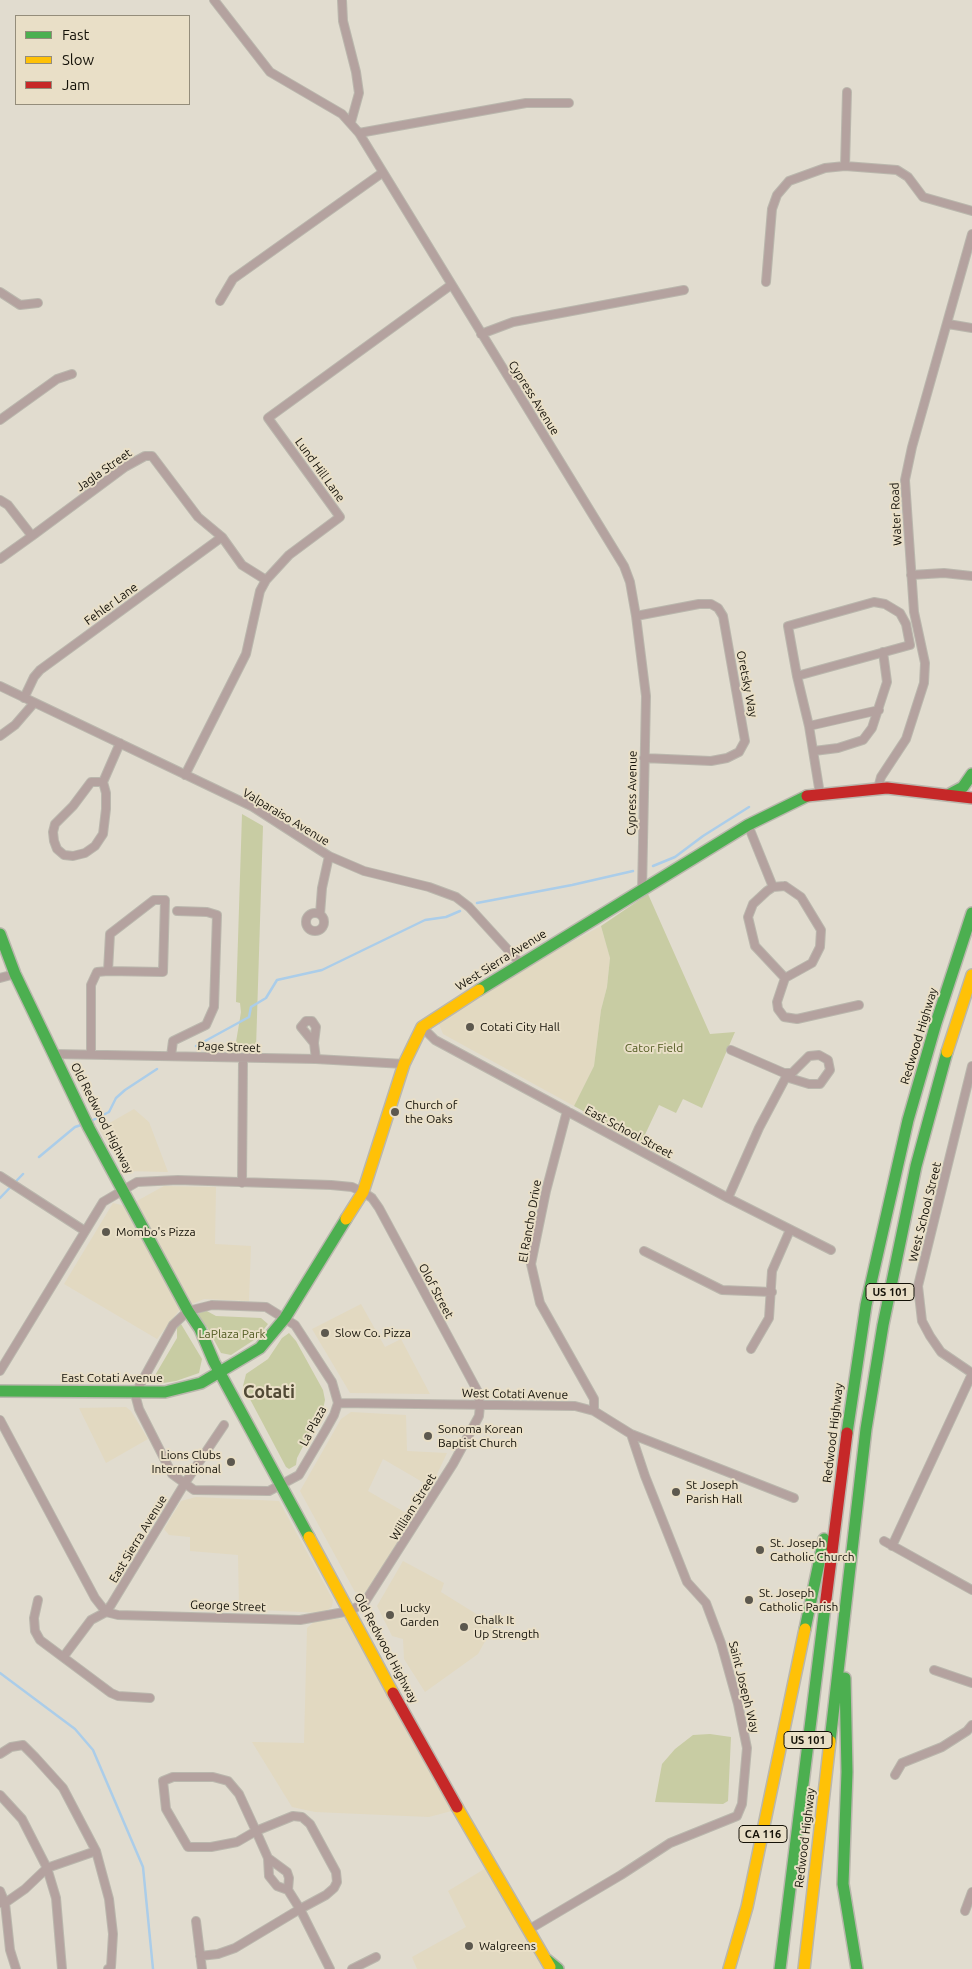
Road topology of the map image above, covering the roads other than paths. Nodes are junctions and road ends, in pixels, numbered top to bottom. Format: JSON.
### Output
{"nodes":[{"id":1,"x":214,"y":0,"type":"edge"},
{"id":2,"x":342,"y":0,"type":"edge"},
{"id":3,"x":847,"y":92,"type":"dead end"},
{"id":4,"x":569,"y":103,"type":"dead end"},
{"id":5,"x":351,"y":122,"type":"junction"},
{"id":6,"x":359,"y":133,"type":"junction"},
{"id":7,"x":845,"y":166,"type":"junction"},
{"id":8,"x":382,"y":173,"type":"junction"},
{"id":9,"x":972,"y":211,"type":"edge"},
{"id":10,"x":972,"y":234,"type":"edge"},
{"id":11,"x":766,"y":282,"type":"dead end"},
{"id":12,"x":451,"y":285,"type":"junction"},
{"id":13,"x":684,"y":290,"type":"dead end"},
{"id":14,"x":0,"y":292,"type":"edge"},
{"id":15,"x":220,"y":301,"type":"dead end"},
{"id":16,"x":38,"y":303,"type":"dead end"},
{"id":17,"x":948,"y":324,"type":"junction"},
{"id":18,"x":972,"y":328,"type":"edge"},
{"id":19,"x":481,"y":334,"type":"junction"},
{"id":20,"x":72,"y":374,"type":"dead end"},
{"id":21,"x":0,"y":420,"type":"edge"},
{"id":22,"x":0,"y":500,"type":"edge"},
{"id":23,"x":32,"y":536,"type":"junction"},
{"id":24,"x":222,"y":537,"type":"junction"},
{"id":25,"x":0,"y":559,"type":"edge"},
{"id":26,"x":911,"y":575,"type":"junction"},
{"id":27,"x":972,"y":576,"type":"edge"},
{"id":28,"x":266,"y":580,"type":"junction"},
{"id":29,"x":636,"y":616,"type":"junction"},
{"id":30,"x":883,"y":652,"type":"junction"},
{"id":31,"x":797,"y":676,"type":"junction"},
{"id":32,"x":0,"y":686,"type":"edge"},
{"id":33,"x":24,"y":698,"type":"junction"},
{"id":34,"x":34,"y":703,"type":"junction"},
{"id":35,"x":879,"y":710,"type":"junction"},
{"id":36,"x":809,"y":726,"type":"junction"},
{"id":37,"x":0,"y":736,"type":"edge"},
{"id":38,"x":120,"y":743,"type":"junction"},
{"id":39,"x":814,"y":751,"type":"junction"},
{"id":40,"x":644,"y":758,"type":"junction"},
{"id":41,"x":972,"y":774,"type":"edge"},
{"id":42,"x":185,"y":775,"type":"junction"},
{"id":43,"x":103,"y":782,"type":"junction"},
{"id":44,"x":878,"y":788,"type":"junction"},
{"id":45,"x":820,"y":794,"type":"junction"},
{"id":46,"x":948,"y":795,"type":"junction"},
{"id":47,"x":972,"y":798,"type":"edge"},
{"id":48,"x":748,"y":825,"type":"junction"},
{"id":49,"x":328,"y":856,"type":"junction"},
{"id":50,"x":773,"y":887,"type":"junction"},
{"id":51,"x":642,"y":891,"type":"junction"},
{"id":52,"x":177,"y":911,"type":"dead end"},
{"id":53,"x":972,"y":913,"type":"edge"},
{"id":54,"x":320,"y":914,"type":"dead end"},
{"id":55,"x":0,"y":934,"type":"edge"},
{"id":56,"x":520,"y":963,"type":"junction"},
{"id":57,"x":108,"y":971,"type":"junction"},
{"id":58,"x":15,"y":974,"type":"junction"},
{"id":59,"x":972,"y":975,"type":"edge"},
{"id":60,"x":0,"y":978,"type":"edge"},
{"id":61,"x":785,"y":978,"type":"junction"},
{"id":62,"x":859,"y":1005,"type":"dead end"},
{"id":63,"x":422,"y":1026,"type":"junction"},
{"id":64,"x":314,"y":1043,"type":"dead end"},
{"id":65,"x":731,"y":1050,"type":"dead end"},
{"id":66,"x":54,"y":1054,"type":"junction"},
{"id":67,"x":91,"y":1054,"type":"junction"},
{"id":68,"x":171,"y":1056,"type":"junction"},
{"id":69,"x":243,"y":1059,"type":"junction"},
{"id":70,"x":316,"y":1059,"type":"junction"},
{"id":71,"x":404,"y":1064,"type":"junction"},
{"id":72,"x":972,"y":1066,"type":"edge"},
{"id":73,"x":785,"y":1075,"type":"junction"},
{"id":74,"x":566,"y":1111,"type":"junction"},
{"id":75,"x":0,"y":1176,"type":"edge"},
{"id":76,"x":242,"y":1183,"type":"junction"},
{"id":77,"x":124,"y":1190,"type":"junction"},
{"id":78,"x":363,"y":1192,"type":"junction"},
{"id":79,"x":728,"y":1198,"type":"junction"},
{"id":80,"x":790,"y":1230,"type":"junction"},
{"id":81,"x":85,"y":1231,"type":"junction"},
{"id":82,"x":831,"y":1250,"type":"dead end"},
{"id":83,"x":644,"y":1251,"type":"dead end"},
{"id":84,"x":772,"y":1292,"type":"junction"},
{"id":85,"x":188,"y":1311,"type":"junction"},
{"id":86,"x":284,"y":1318,"type":"junction"},
{"id":87,"x":751,"y":1349,"type":"dead end"},
{"id":88,"x":0,"y":1371,"type":"edge"},
{"id":89,"x":221,"y":1374,"type":"junction"},
{"id":90,"x":972,"y":1374,"type":"edge"},
{"id":91,"x":0,"y":1391,"type":"edge"},
{"id":92,"x":135,"y":1394,"type":"junction"},
{"id":93,"x":338,"y":1403,"type":"junction"},
{"id":94,"x":480,"y":1405,"type":"junction"},
{"id":95,"x":594,"y":1411,"type":"junction"},
{"id":96,"x":0,"y":1420,"type":"edge"},
{"id":97,"x":224,"y":1426,"type":"dead end"},
{"id":98,"x":631,"y":1434,"type":"junction"},
{"id":99,"x":185,"y":1484,"type":"junction"},
{"id":100,"x":282,"y":1485,"type":"junction"},
{"id":101,"x":794,"y":1498,"type":"dead end"},
{"id":102,"x":837,"y":1510,"type":"junction"},
{"id":103,"x":884,"y":1541,"type":"dead end"},
{"id":104,"x":892,"y":1546,"type":"junction"},
{"id":105,"x":972,"y":1590,"type":"edge"},
{"id":106,"x":38,"y":1600,"type":"dead end"},
{"id":107,"x":350,"y":1611,"type":"junction"},
{"id":108,"x":106,"y":1612,"type":"junction"},
{"id":109,"x":844,"y":1616,"type":"junction"},
{"id":110,"x":64,"y":1656,"type":"junction"},
{"id":111,"x":934,"y":1670,"type":"dead end"},
{"id":112,"x":972,"y":1683,"type":"edge"},
{"id":113,"x":150,"y":1698,"type":"dead end"},
{"id":114,"x":972,"y":1725,"type":"edge"},
{"id":115,"x":0,"y":1754,"type":"edge"},
{"id":116,"x":895,"y":1775,"type":"dead end"},
{"id":117,"x":0,"y":1795,"type":"edge"},
{"id":118,"x":256,"y":1831,"type":"junction"},
{"id":119,"x":96,"y":1851,"type":"junction"},
{"id":120,"x":268,"y":1858,"type":"junction"},
{"id":121,"x":47,"y":1868,"type":"junction"},
{"id":122,"x":288,"y":1890,"type":"junction"},
{"id":123,"x":0,"y":1891,"type":"edge"},
{"id":124,"x":972,"y":1892,"type":"edge"},
{"id":125,"x":2,"y":1903,"type":"edge"},
{"id":126,"x":300,"y":1908,"type":"junction"},
{"id":127,"x":965,"y":1911,"type":"dead end"},
{"id":128,"x":196,"y":1921,"type":"dead end"},
{"id":129,"x":528,"y":1930,"type":"junction"},
{"id":130,"x":200,"y":1956,"type":"junction"},
{"id":131,"x":376,"y":1957,"type":"dead end"},
{"id":132,"x":549,"y":1965,"type":"edge"},
{"id":133,"x":110,"y":1968,"type":"edge"},
{"id":134,"x":16,"y":1969,"type":"edge"},
{"id":135,"x":62,"y":1969,"type":"edge"},
{"id":136,"x":202,"y":1969,"type":"edge"},
{"id":137,"x":330,"y":1969,"type":"edge"},
{"id":138,"x":352,"y":1969,"type":"edge"},
{"id":139,"x":558,"y":1969,"type":"edge"},
{"id":140,"x":729,"y":1969,"type":"edge"},
{"id":141,"x":780,"y":1969,"type":"edge"},
{"id":142,"x":804,"y":1969,"type":"edge"},
{"id":143,"x":857,"y":1969,"type":"edge"}],
"edges":[{"from":1,"to":5,"type":"street","name":"Cypress Avenue"},
{"from":2,"to":5,"type":"street"},
{"from":3,"to":7,"type":"street"},
{"from":4,"to":6,"type":"street"},
{"from":5,"to":6,"type":"street","name":"Cypress Avenue"},
{"from":6,"to":8,"type":"street","name":"Cypress Avenue"},
{"from":7,"to":9,"type":"street"},
{"from":7,"to":11,"type":"street"},
{"from":8,"to":12,"type":"street","name":"Cypress Avenue"},
{"from":8,"to":15,"type":"street"},
{"from":10,"to":17,"type":"street","name":"Water Road"},
{"from":12,"to":19,"type":"street","name":"Cypress Avenue"},
{"from":12,"to":28,"type":"street","name":"Lund Hill Lane"},
{"from":13,"to":19,"type":"street"},
{"from":14,"to":16,"type":"street"},
{"from":17,"to":18,"type":"street"},
{"from":17,"to":26,"type":"street","name":"Water Road"},
{"from":19,"to":29,"type":"street","name":"Cypress Avenue"},
{"from":20,"to":21,"type":"street"},
{"from":22,"to":23,"type":"street"},
{"from":23,"to":24,"type":"street","name":"Jagla Street"},
{"from":23,"to":25,"type":"street","name":"Jagla Street"},
{"from":24,"to":28,"type":"street"},
{"from":24,"to":33,"type":"street","name":"Fehler Lane"},
{"from":26,"to":27,"type":"street"},
{"from":26,"to":44,"type":"street","name":"Water Road"},
{"from":28,"to":42,"type":"street","name":"Lund Hill Lane"},
{"from":29,"to":40,"type":"street","name":"Cypress Avenue"},
{"from":29,"to":40,"type":"street","name":"Oretsky Way"},
{"from":30,"to":31,"type":"street"},
{"from":30,"to":31,"type":"street"},
{"from":30,"to":35,"type":"street"},
{"from":31,"to":36,"type":"street"},
{"from":32,"to":33,"type":"street","name":"Valparaiso Avenue"},
{"from":33,"to":34,"type":"street","name":"Valparaiso Avenue"},
{"from":34,"to":37,"type":"street"},
{"from":34,"to":38,"type":"street","name":"Valparaiso Avenue"},
{"from":35,"to":36,"type":"street"},
{"from":35,"to":39,"type":"street"},
{"from":36,"to":39,"type":"street"},
{"from":38,"to":42,"type":"street","name":"Valparaiso Avenue"},
{"from":38,"to":43,"type":"street"},
{"from":39,"to":45,"type":"street"},
{"from":40,"to":51,"type":"street","name":"Cypress Avenue"},
{"from":41,"to":46,"type":"main road"},
{"from":42,"to":49,"type":"street","name":"Valparaiso Avenue"},
{"from":43,"to":43,"type":"street"},
{"from":44,"to":45,"type":"main road","name":"West Sierra Avenue"},
{"from":44,"to":46,"type":"main road","name":"West Sierra Avenue"},
{"from":45,"to":48,"type":"main road","name":"West Sierra Avenue"},
{"from":46,"to":47,"type":"main road","name":"West Sierra Avenue"},
{"from":48,"to":50,"type":"street"},
{"from":48,"to":51,"type":"main road","name":"West Sierra Avenue"},
{"from":49,"to":54,"type":"street"},
{"from":49,"to":56,"type":"street","name":"Valparaiso Avenue"},
{"from":50,"to":61,"type":"street"},
{"from":50,"to":61,"type":"street"},
{"from":51,"to":56,"type":"main road","name":"West Sierra Avenue"},
{"from":52,"to":68,"type":"street"},
{"from":53,"to":102,"type":"main road","name":"Redwood Highway","number":"US 101"},
{"from":55,"to":58,"type":"main road","name":"Old Redwood Highway"},
{"from":56,"to":63,"type":"main road","name":"West Sierra Avenue"},
{"from":57,"to":57,"type":"street"},
{"from":57,"to":67,"type":"street"},
{"from":58,"to":60,"type":"street"},
{"from":58,"to":66,"type":"main road","name":"Old Redwood Highway"},
{"from":59,"to":109,"type":"main road","name":"Redwood Highway","number":"US 101"},
{"from":61,"to":62,"type":"street"},
{"from":63,"to":71,"type":"main road"},
{"from":63,"to":74,"type":"street","name":"East School Street"},
{"from":64,"to":70,"type":"street"},
{"from":65,"to":73,"type":"street"},
{"from":66,"to":67,"type":"street","name":"Page Street"},
{"from":66,"to":77,"type":"main road","name":"Old Redwood Highway"},
{"from":67,"to":68,"type":"street","name":"Page Street"},
{"from":68,"to":69,"type":"street","name":"Page Street"},
{"from":69,"to":70,"type":"street","name":"Page Street"},
{"from":69,"to":76,"type":"street"},
{"from":70,"to":71,"type":"street","name":"Page Street"},
{"from":71,"to":78,"type":"main road"},
{"from":72,"to":90,"type":"street","name":"West School Street"},
{"from":73,"to":73,"type":"street"},
{"from":73,"to":79,"type":"street"},
{"from":74,"to":79,"type":"street","name":"East School Street"},
{"from":74,"to":95,"type":"street","name":"El Rancho Drive"},
{"from":75,"to":81,"type":"street"},
{"from":76,"to":77,"type":"street"},
{"from":76,"to":78,"type":"street"},
{"from":77,"to":81,"type":"street"},
{"from":77,"to":85,"type":"main road","name":"Old Redwood Highway"},
{"from":78,"to":86,"type":"main road"},
{"from":78,"to":94,"type":"street","name":"Olof Street"},
{"from":79,"to":80,"type":"street","name":"East School Street"},
{"from":80,"to":82,"type":"street","name":"East School Street"},
{"from":80,"to":84,"type":"street"},
{"from":81,"to":88,"type":"street"},
{"from":83,"to":84,"type":"street"},
{"from":84,"to":87,"type":"street"},
{"from":85,"to":86,"type":"street","name":"La Plaza"},
{"from":85,"to":89,"type":"main road","name":"Old Redwood Highway"},
{"from":85,"to":92,"type":"street"},
{"from":86,"to":89,"type":"main road"},
{"from":86,"to":93,"type":"street","name":"La Plaza"},
{"from":89,"to":92,"type":"main road","name":"East Cotati Avenue"},
{"from":89,"to":100,"type":"main road","name":"Old Redwood Highway"},
{"from":90,"to":104,"type":"street"},
{"from":91,"to":92,"type":"main road","name":"East Cotati Avenue"},
{"from":92,"to":99,"type":"street"},
{"from":93,"to":94,"type":"street","name":"West Cotati Avenue"},
{"from":93,"to":100,"type":"street","name":"La Plaza"},
{"from":94,"to":95,"type":"street","name":"West Cotati Avenue"},
{"from":94,"to":107,"type":"street","name":"William Street"},
{"from":95,"to":98,"type":"street","name":"West Cotati Avenue"},
{"from":96,"to":108,"type":"street"},
{"from":97,"to":99,"type":"street","name":"East Sierra Avenue"},
{"from":98,"to":101,"type":"street","name":"West Cotati Avenue"},
{"from":98,"to":129,"type":"street","name":"Saint Joseph Way"},
{"from":99,"to":100,"type":"street","name":"La Plaza"},
{"from":99,"to":108,"type":"street","name":"East Sierra Avenue"},
{"from":100,"to":107,"type":"main road","name":"Old Redwood Highway"},
{"from":102,"to":140,"type":"main road","number":"CA 116"},
{"from":102,"to":141,"type":"main road","name":"Redwood Highway","number":"US 101"},
{"from":103,"to":104,"type":"street"},
{"from":104,"to":105,"type":"street"},
{"from":106,"to":110,"type":"street"},
{"from":107,"to":108,"type":"street","name":"George Street"},
{"from":107,"to":129,"type":"main road","name":"Old Redwood Highway"},
{"from":108,"to":110,"type":"street","name":"East Sierra Avenue"},
{"from":109,"to":142,"type":"main road","name":"Redwood Highway","number":"US 101"},
{"from":109,"to":143,"type":"main road"},
{"from":110,"to":113,"type":"street"},
{"from":111,"to":112,"type":"street"},
{"from":114,"to":116,"type":"street"},
{"from":115,"to":119,"type":"street"},
{"from":117,"to":121,"type":"street"},
{"from":118,"to":118,"type":"street"},
{"from":118,"to":120,"type":"street"},
{"from":118,"to":126,"type":"street"},
{"from":119,"to":121,"type":"street"},
{"from":119,"to":133,"type":"street"},
{"from":120,"to":122,"type":"street"},
{"from":120,"to":122,"type":"street"},
{"from":121,"to":125,"type":"street"},
{"from":121,"to":135,"type":"street"},
{"from":122,"to":126,"type":"street"},
{"from":123,"to":125,"type":"street"},
{"from":124,"to":127,"type":"street"},
{"from":125,"to":134,"type":"street"},
{"from":126,"to":130,"type":"street"},
{"from":126,"to":137,"type":"street"},
{"from":128,"to":130,"type":"street"},
{"from":129,"to":132,"type":"main road","name":"Old Redwood Highway"},
{"from":130,"to":136,"type":"street"},
{"from":131,"to":138,"type":"street"},
{"from":132,"to":139,"type":"main road"}]}
